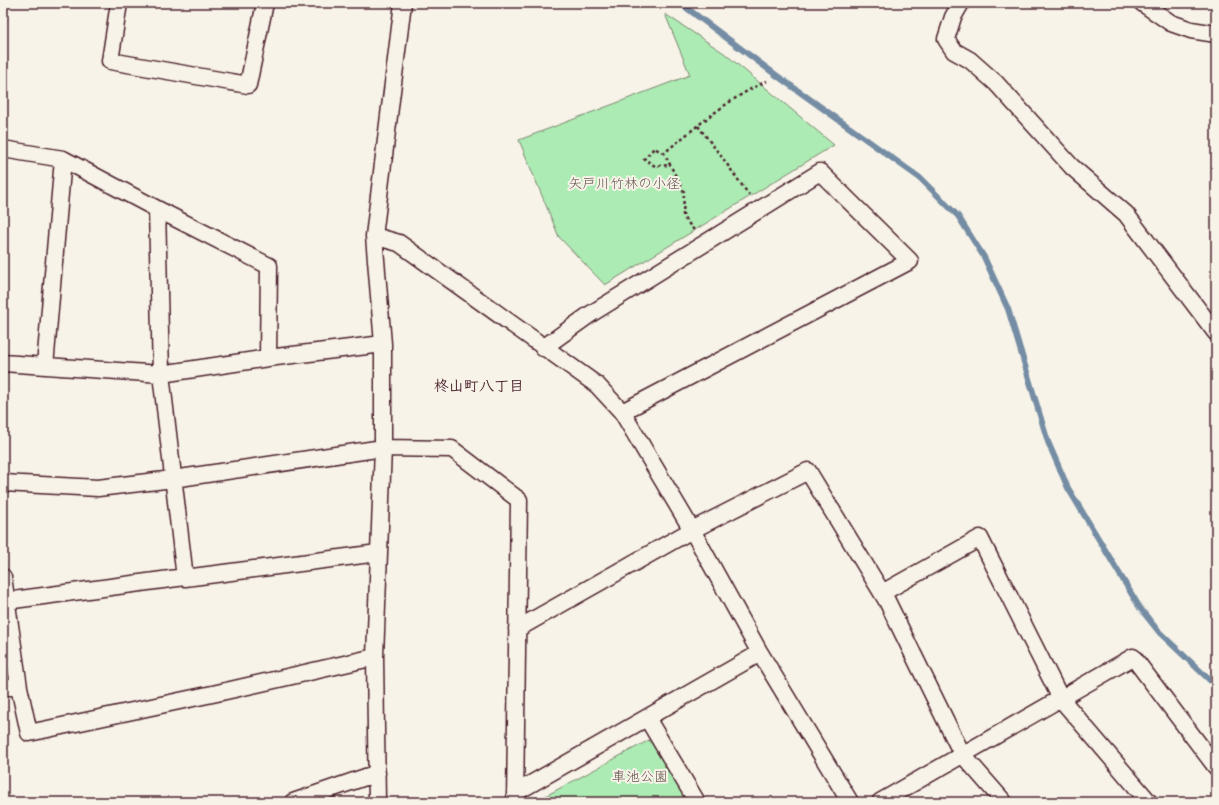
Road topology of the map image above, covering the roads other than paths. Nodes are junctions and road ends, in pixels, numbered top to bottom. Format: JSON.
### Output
{"nodes":[{"id":1,"x":119,"y":3,"type":"edge"},
{"id":2,"x":265,"y":3,"type":"edge"},
{"id":3,"x":403,"y":3,"type":"edge"},
{"id":4,"x":961,"y":3,"type":"edge"},
{"id":5,"x":1142,"y":3,"type":"edge"},
{"id":6,"x":1216,"y":34,"type":"edge"},
{"id":7,"x":3,"y":149,"type":"edge"},
{"id":8,"x":63,"y":159,"type":"junction"},
{"id":9,"x":157,"y":209,"type":"junction"},
{"id":10,"x":374,"y":236,"type":"junction"},
{"id":11,"x":1216,"y":333,"type":"edge"},
{"id":12,"x":383,"y":344,"type":"junction"},
{"id":13,"x":543,"y":348,"type":"junction"},
{"id":14,"x":268,"y":358,"type":"junction"},
{"id":15,"x":3,"y":363,"type":"edge"},
{"id":16,"x":45,"y":366,"type":"junction"},
{"id":17,"x":161,"y":374,"type":"junction"},
{"id":18,"x":622,"y":412,"type":"junction"},
{"id":19,"x":383,"y":448,"type":"junction"},
{"id":20,"x":173,"y":479,"type":"junction"},
{"id":21,"x":3,"y":483,"type":"edge"},
{"id":22,"x":692,"y":530,"type":"junction"},
{"id":23,"x":378,"y":553,"type":"junction"},
{"id":24,"x":3,"y":577,"type":"edge"},
{"id":25,"x":185,"y":577,"type":"junction"},
{"id":26,"x":882,"y":593,"type":"junction"},
{"id":27,"x":6,"y":601,"type":"junction"},
{"id":28,"x":517,"y":629,"type":"junction"},
{"id":29,"x":760,"y":652,"type":"junction"},
{"id":30,"x":375,"y":657,"type":"junction"},
{"id":31,"x":11,"y":687,"type":"edge"},
{"id":32,"x":1061,"y":699,"type":"junction"},
{"id":33,"x":647,"y":718,"type":"junction"},
{"id":34,"x":962,"y":754,"type":"junction"},
{"id":35,"x":1216,"y":767,"type":"edge"},
{"id":36,"x":378,"y":773,"type":"junction"},
{"id":37,"x":515,"y":798,"type":"edge"},
{"id":38,"x":293,"y":802,"type":"edge"},
{"id":39,"x":377,"y":802,"type":"edge"},
{"id":40,"x":697,"y":802,"type":"edge"},
{"id":41,"x":850,"y":802,"type":"edge"},
{"id":42,"x":880,"y":802,"type":"edge"},
{"id":43,"x":1004,"y":802,"type":"edge"},
{"id":44,"x":1149,"y":802,"type":"edge"}],
"edges":[{"from":1,"to":2,"type":"street"},
{"from":3,"to":10,"type":"street"},
{"from":4,"to":11,"type":"street"},
{"from":5,"to":6,"type":"street"},
{"from":7,"to":8,"type":"street"},
{"from":8,"to":9,"type":"street"},
{"from":8,"to":16,"type":"street"},
{"from":9,"to":14,"type":"street"},
{"from":9,"to":17,"type":"street"},
{"from":10,"to":12,"type":"street"},
{"from":10,"to":13,"type":"street"},
{"from":12,"to":14,"type":"street"},
{"from":12,"to":19,"type":"street"},
{"from":13,"to":18,"type":"street"},
{"from":13,"to":18,"type":"street"},
{"from":14,"to":17,"type":"street"},
{"from":15,"to":16,"type":"street"},
{"from":16,"to":17,"type":"street"},
{"from":17,"to":20,"type":"street"},
{"from":18,"to":22,"type":"street"},
{"from":19,"to":20,"type":"street"},
{"from":19,"to":23,"type":"street"},
{"from":19,"to":28,"type":"street"},
{"from":20,"to":21,"type":"street"},
{"from":20,"to":25,"type":"street"},
{"from":22,"to":26,"type":"street"},
{"from":22,"to":28,"type":"street"},
{"from":22,"to":29,"type":"street"},
{"from":23,"to":25,"type":"street"},
{"from":23,"to":30,"type":"street"},
{"from":24,"to":27,"type":"street"},
{"from":25,"to":27,"type":"street"},
{"from":26,"to":32,"type":"street"},
{"from":26,"to":34,"type":"street"},
{"from":27,"to":31,"type":"street"},
{"from":28,"to":37,"type":"street"},
{"from":29,"to":33,"type":"street"},
{"from":29,"to":41,"type":"street"},
{"from":30,"to":31,"type":"street"},
{"from":30,"to":36,"type":"street"},
{"from":32,"to":34,"type":"street"},
{"from":32,"to":35,"type":"street"},
{"from":32,"to":44,"type":"street"},
{"from":33,"to":37,"type":"street"},
{"from":33,"to":40,"type":"street"},
{"from":34,"to":42,"type":"street"},
{"from":34,"to":43,"type":"street"},
{"from":36,"to":38,"type":"street"},
{"from":36,"to":39,"type":"street"}]}
